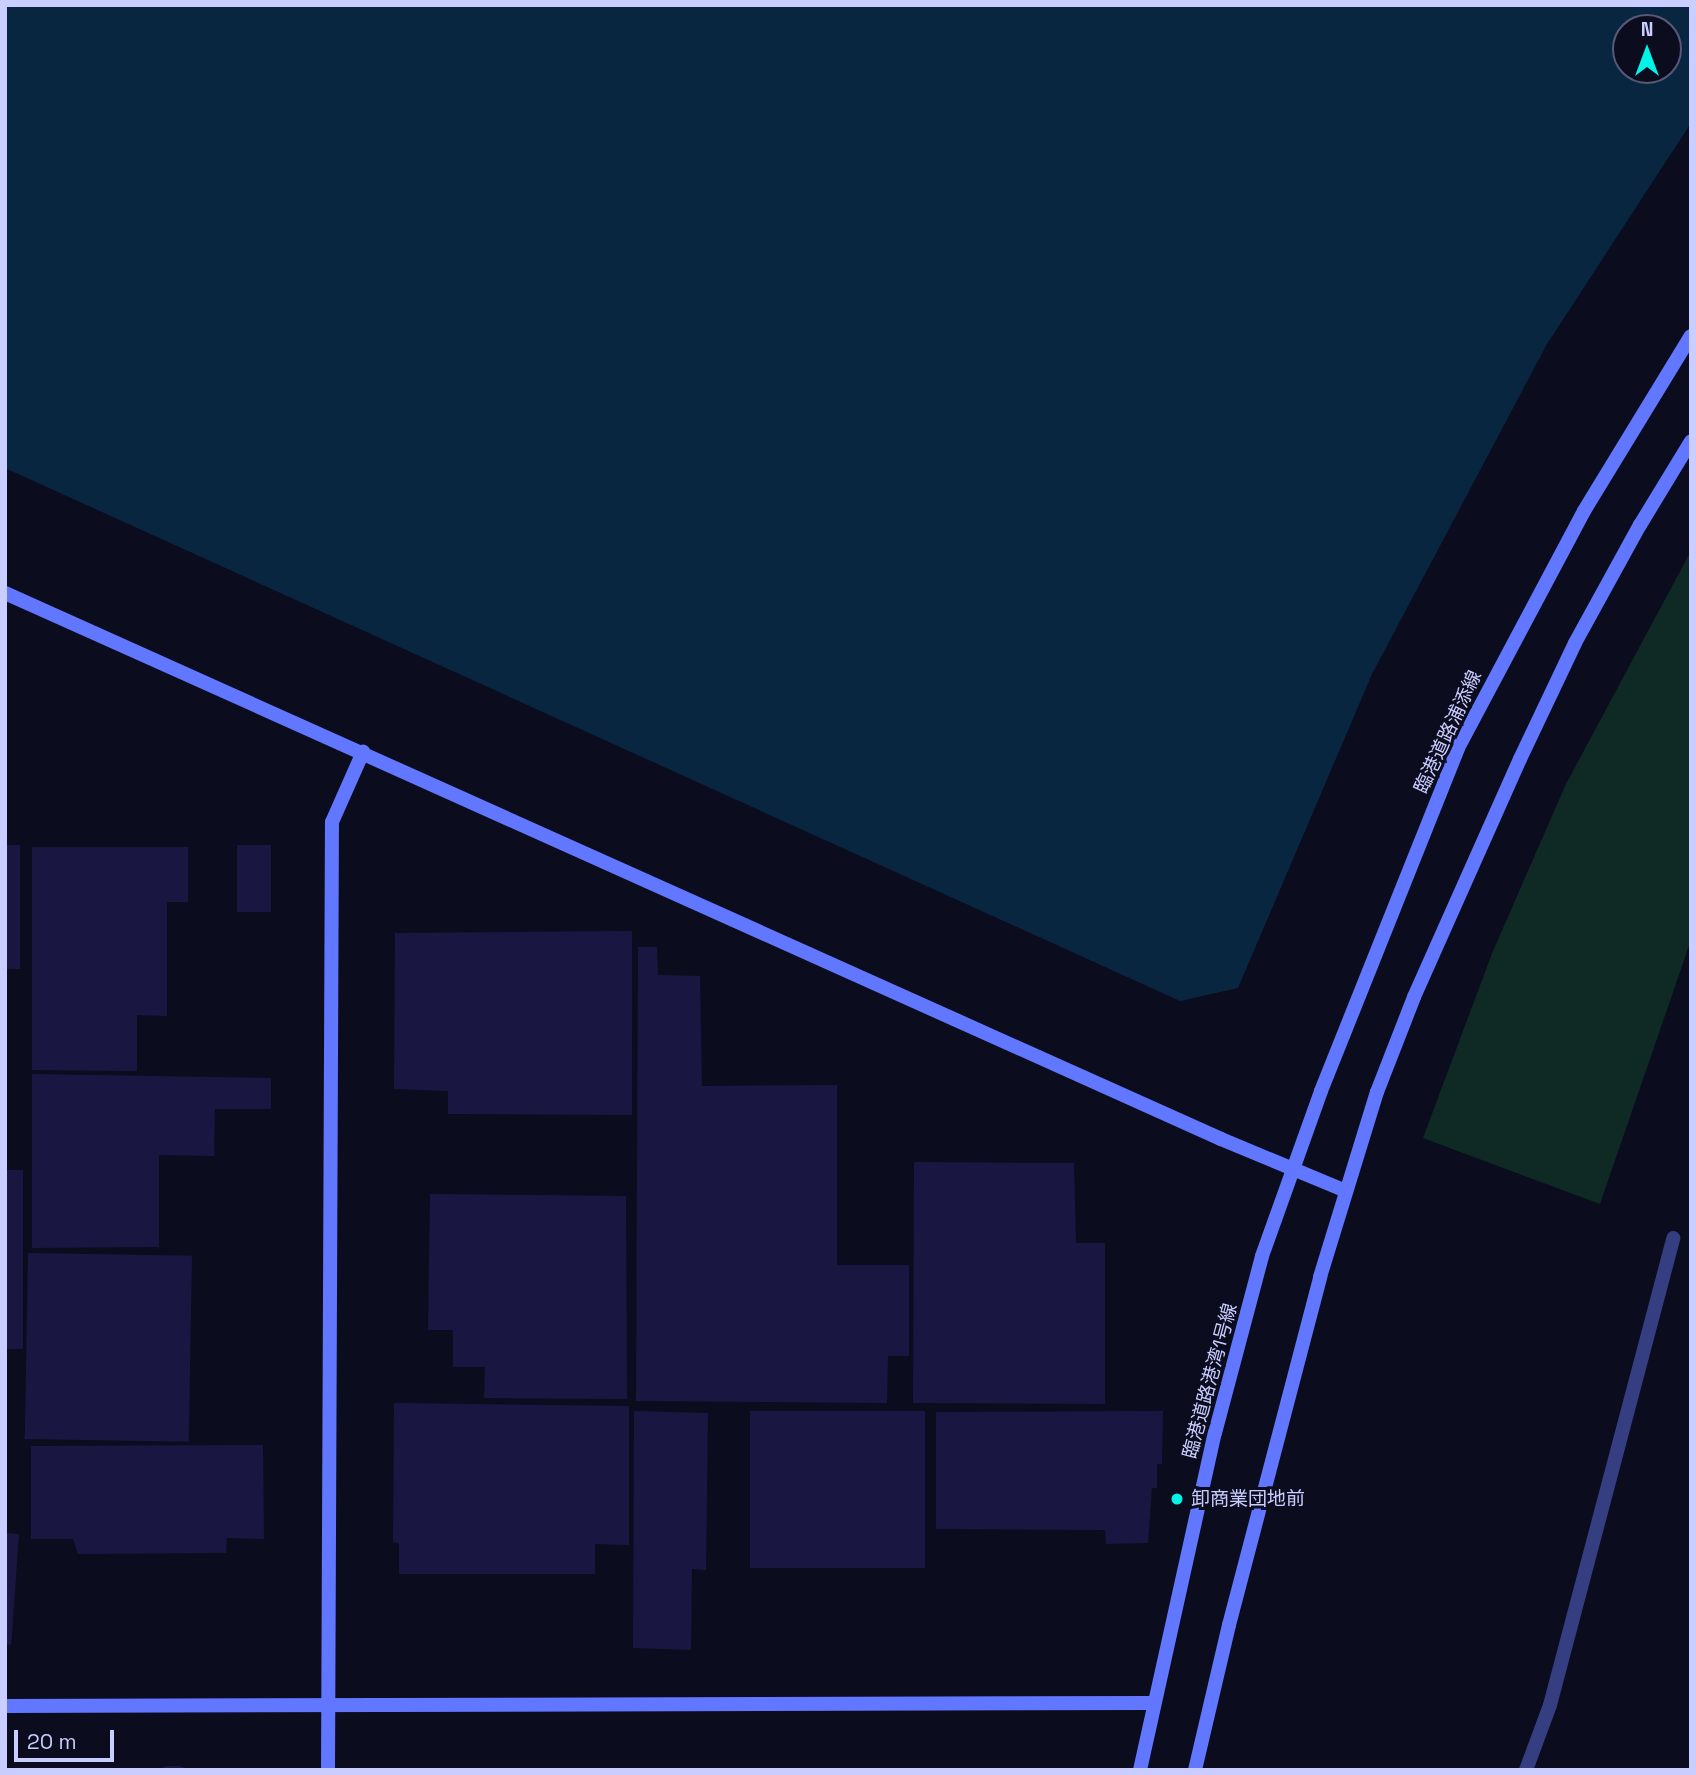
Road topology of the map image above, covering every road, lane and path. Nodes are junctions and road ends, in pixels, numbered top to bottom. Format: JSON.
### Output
{"nodes":[{"id":1,"x":1691,"y":336,"type":"edge"},
{"id":2,"x":1691,"y":441,"type":"edge"},
{"id":3,"x":5,"y":593,"type":"edge"},
{"id":4,"x":363,"y":752,"type":"junction"},
{"id":5,"x":1291,"y":1168,"type":"junction"},
{"id":6,"x":1346,"y":1191,"type":"junction"},
{"id":7,"x":1673,"y":1238,"type":"dead end"},
{"id":8,"x":1153,"y":1703,"type":"junction"},
{"id":9,"x":5,"y":1706,"type":"edge"},
{"id":10,"x":328,"y":1706,"type":"junction"},
{"id":11,"x":328,"y":1770,"type":"edge"},
{"id":12,"x":1140,"y":1770,"type":"edge"},
{"id":13,"x":1195,"y":1770,"type":"edge"},
{"id":14,"x":1526,"y":1770,"type":"edge"}],
"edges":[{"from":1,"to":5,"type":"street","name":"臨港道路浦添線"},
{"from":2,"to":6,"type":"street"},
{"from":3,"to":4,"type":"street"},
{"from":4,"to":5,"type":"street"},
{"from":4,"to":10,"type":"street"},
{"from":5,"to":6,"type":"street"},
{"from":5,"to":8,"type":"street","name":"臨港道路港湾1号線"},
{"from":6,"to":13,"type":"street"},
{"from":7,"to":14,"type":"street"},
{"from":8,"to":10,"type":"street"},
{"from":8,"to":12,"type":"street","name":"臨港道路港湾1号線"},
{"from":9,"to":10,"type":"street"},
{"from":10,"to":11,"type":"street"}]}
